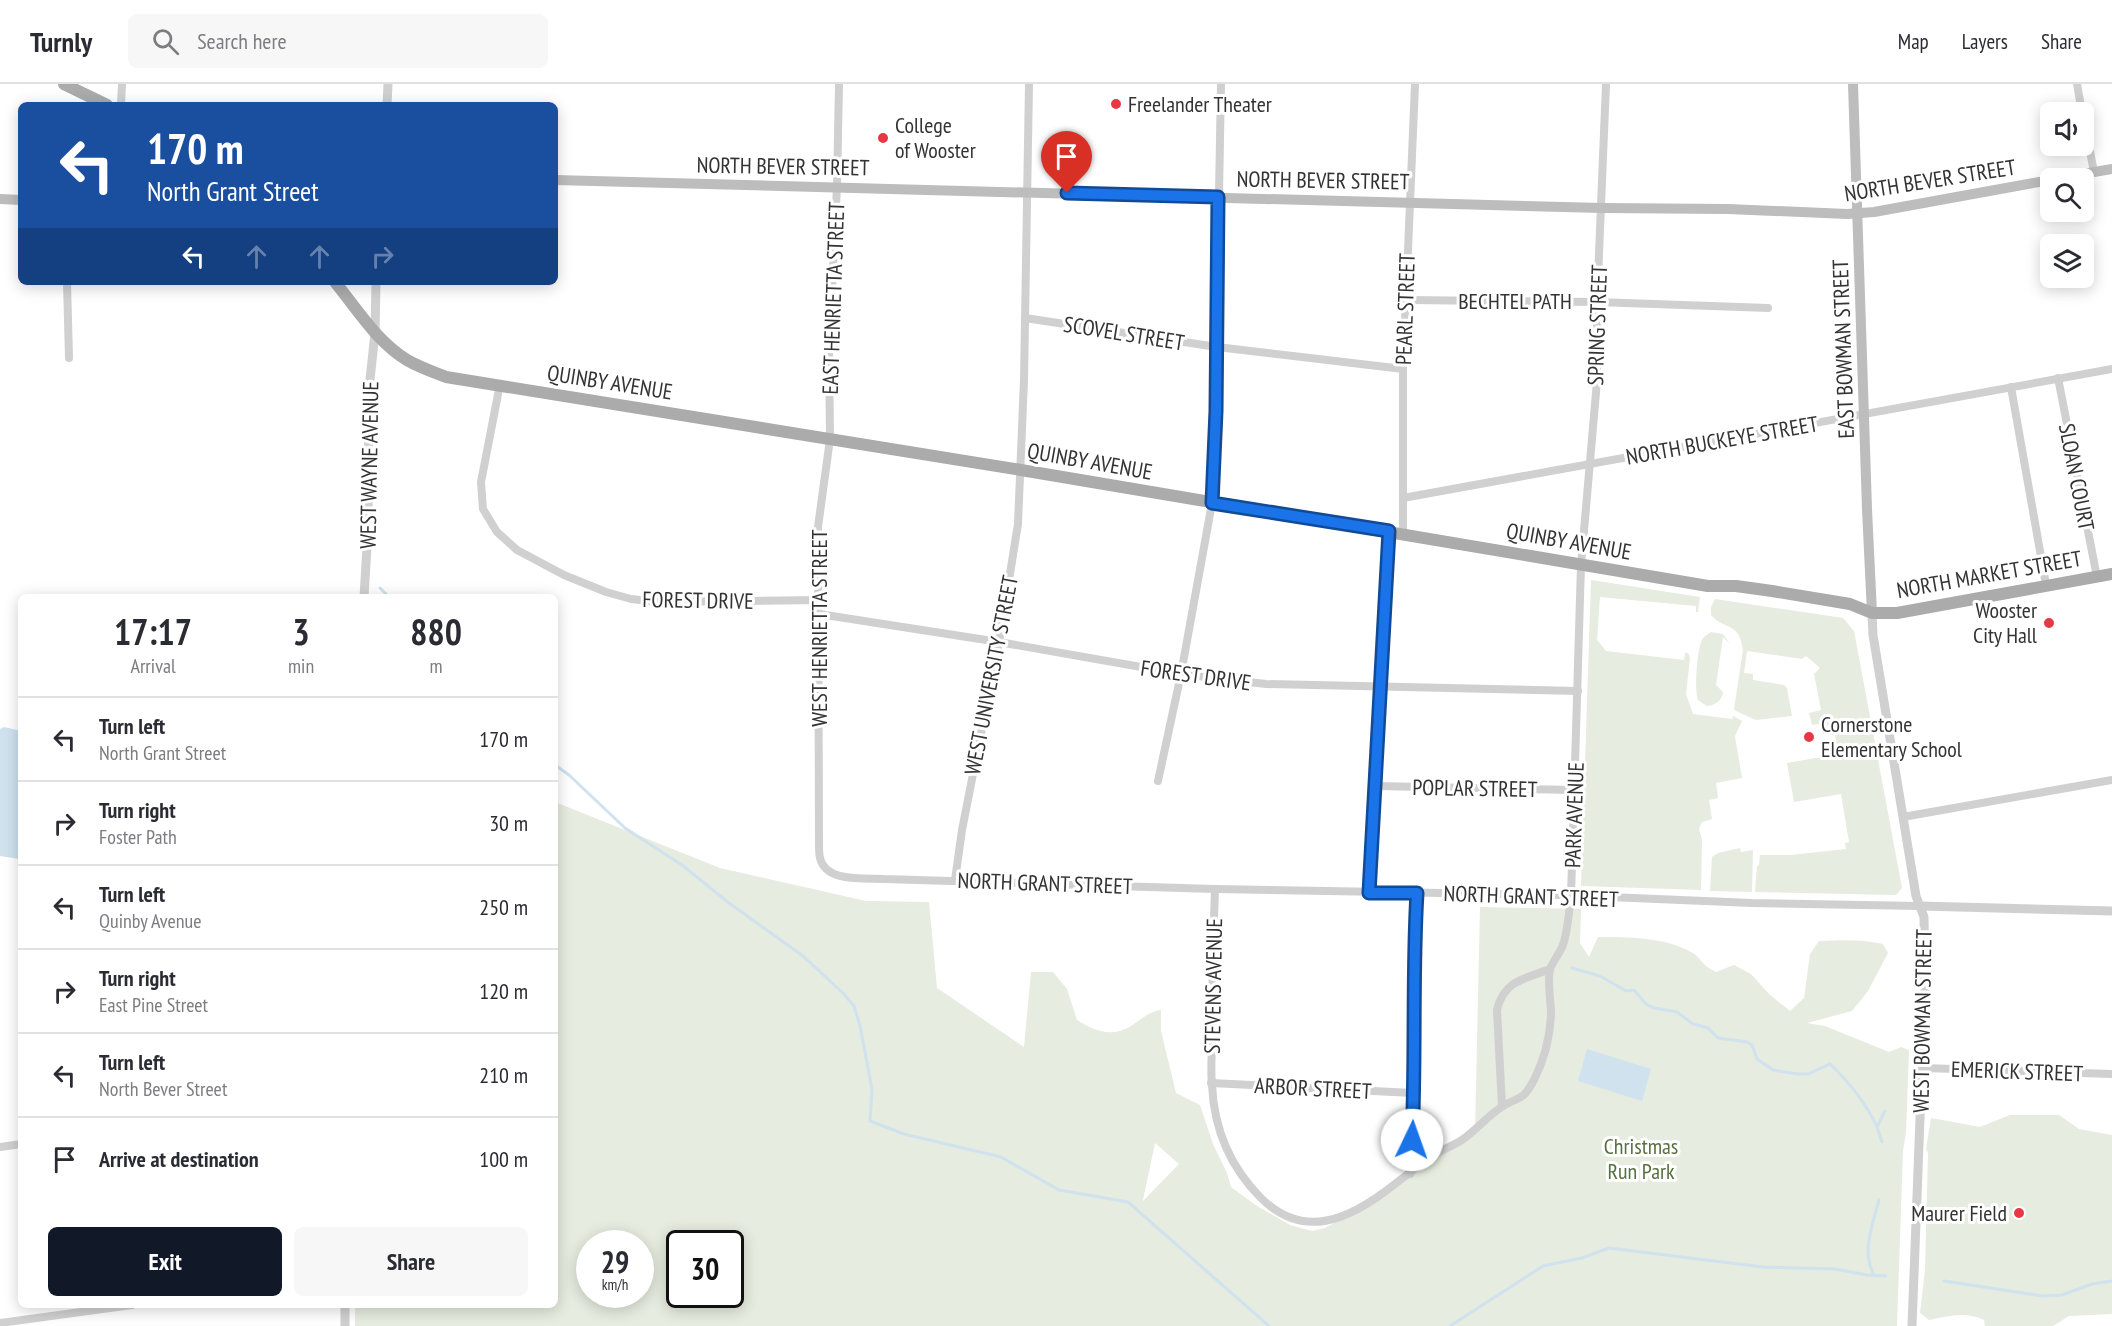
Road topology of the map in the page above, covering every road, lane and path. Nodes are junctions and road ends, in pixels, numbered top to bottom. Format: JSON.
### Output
{"nodes":[{"id":1,"x":64,"y":84,"type":"edge"},
{"id":2,"x":122,"y":84,"type":"edge"},
{"id":3,"x":388,"y":84,"type":"edge"},
{"id":4,"x":839,"y":84,"type":"edge"},
{"id":5,"x":1029,"y":84,"type":"edge"},
{"id":6,"x":1221,"y":84,"type":"edge"},
{"id":7,"x":1415,"y":84,"type":"edge"},
{"id":8,"x":1606,"y":84,"type":"edge"},
{"id":9,"x":1853,"y":84,"type":"edge"},
{"id":10,"x":2077,"y":84,"type":"edge"},
{"id":11,"x":101,"y":102,"type":"edge"},
{"id":12,"x":121,"y":102,"type":"edge"},
{"id":13,"x":387,"y":102,"type":"edge"},
{"id":14,"x":2080,"y":102,"type":"edge"},
{"id":15,"x":2112,"y":169,"type":"edge"},
{"id":16,"x":2094,"y":172,"type":"edge"},
{"id":17,"x":558,"y":180,"type":"edge"},
{"id":18,"x":2040,"y":182,"type":"edge"},
{"id":19,"x":837,"y":186,"type":"junction"},
{"id":20,"x":1027,"y":192,"type":"junction"},
{"id":21,"x":1218,"y":197,"type":"junction"},
{"id":22,"x":0,"y":199,"type":"edge"},
{"id":23,"x":18,"y":200,"type":"edge"},
{"id":24,"x":1410,"y":201,"type":"junction"},
{"id":25,"x":1602,"y":208,"type":"junction"},
{"id":26,"x":1858,"y":213,"type":"junction"},
{"id":27,"x":67,"y":285,"type":"edge"},
{"id":28,"x":337,"y":285,"type":"edge"},
{"id":29,"x":376,"y":285,"type":"edge"},
{"id":30,"x":1405,"y":300,"type":"junction"},
{"id":31,"x":1597,"y":302,"type":"junction"},
{"id":32,"x":1768,"y":308,"type":"dead end"},
{"id":33,"x":1025,"y":318,"type":"junction"},
{"id":34,"x":375,"y":333,"type":"junction"},
{"id":35,"x":1217,"y":347,"type":"junction"},
{"id":36,"x":69,"y":358,"type":"dead end"},
{"id":37,"x":1403,"y":369,"type":"junction"},
{"id":38,"x":2112,"y":369,"type":"edge"},
{"id":39,"x":2058,"y":378,"type":"junction"},
{"id":40,"x":500,"y":384,"type":"junction"},
{"id":41,"x":2011,"y":387,"type":"junction"},
{"id":42,"x":1859,"y":415,"type":"junction"},
{"id":43,"x":830,"y":439,"type":"junction"},
{"id":44,"x":1590,"y":464,"type":"junction"},
{"id":45,"x":1021,"y":470,"type":"junction"},
{"id":46,"x":1403,"y":498,"type":"junction"},
{"id":47,"x":1212,"y":503,"type":"junction"},
{"id":48,"x":1389,"y":531,"type":"junction"},
{"id":49,"x":1403,"y":533,"type":"junction"},
{"id":50,"x":1581,"y":565,"type":"junction"},
{"id":51,"x":2112,"y":574,"type":"edge"},
{"id":52,"x":2097,"y":577,"type":"junction"},
{"id":53,"x":2046,"y":585,"type":"junction"},
{"id":54,"x":364,"y":594,"type":"edge"},
{"id":55,"x":818,"y":600,"type":"junction"},
{"id":56,"x":1872,"y":613,"type":"junction"},
{"id":57,"x":819,"y":614,"type":"junction"},
{"id":58,"x":999,"y":642,"type":"junction"},
{"id":59,"x":1180,"y":674,"type":"junction"},
{"id":60,"x":1379,"y":688,"type":"junction"},
{"id":61,"x":1578,"y":691,"type":"junction"},
{"id":62,"x":2112,"y":780,"type":"edge"},
{"id":63,"x":1158,"y":781,"type":"dead end"},
{"id":64,"x":1375,"y":786,"type":"junction"},
{"id":65,"x":1575,"y":790,"type":"junction"},
{"id":66,"x":819,"y":817,"type":"joint"},
{"id":67,"x":1903,"y":817,"type":"junction"},
{"id":68,"x":955,"y":880,"type":"junction"},
{"id":69,"x":1215,"y":889,"type":"junction"},
{"id":70,"x":1369,"y":893,"type":"junction"},
{"id":71,"x":1417,"y":893,"type":"junction"},
{"id":72,"x":1571,"y":896,"type":"junction"},
{"id":73,"x":1920,"y":906,"type":"junction"},
{"id":74,"x":2112,"y":911,"type":"edge"},
{"id":75,"x":1550,"y":969,"type":"junction"},
{"id":76,"x":1923,"y":1068,"type":"junction"},
{"id":77,"x":2112,"y":1074,"type":"edge"},
{"id":78,"x":1211,"y":1083,"type":"junction"},
{"id":79,"x":1414,"y":1093,"type":"junction"},
{"id":80,"x":1502,"y":1106,"type":"junction"},
{"id":81,"x":1412,"y":1140,"type":"junction"},
{"id":82,"x":18,"y":1144,"type":"edge"},
{"id":83,"x":0,"y":1147,"type":"edge"},
{"id":84,"x":1436,"y":1154,"type":"junction"},
{"id":85,"x":1410,"y":1174,"type":"junction"},
{"id":86,"x":110,"y":1308,"type":"edge"},
{"id":87,"x":345,"y":1308,"type":"edge"},
{"id":88,"x":0,"y":1323,"type":"edge"},
{"id":89,"x":345,"y":1326,"type":"edge"},
{"id":90,"x":1912,"y":1326,"type":"edge"}],
"edges":[{"from":1,"to":11,"type":"main road"},
{"from":2,"to":12,"type":"street"},
{"from":3,"to":13,"type":"street"},
{"from":4,"to":19,"type":"street","name":"EAST HENRIETTA STREET"},
{"from":5,"to":20,"type":"street","name":"WEST UNIVERSITY STREET"},
{"from":6,"to":21,"type":"street"},
{"from":7,"to":24,"type":"street","name":"PEARL STREET"},
{"from":8,"to":25,"type":"street","name":"SPRING STREET"},
{"from":9,"to":26,"type":"main road","name":"EAST BOWMAN STREET"},
{"from":10,"to":14,"type":"street"},
{"from":15,"to":16,"type":"main road"},
{"from":17,"to":19,"type":"main road","name":"NORTH BEVER STREET"},
{"from":18,"to":26,"type":"main road","name":"NORTH BEVER STREET"},
{"from":19,"to":20,"type":"main road","name":"NORTH BEVER STREET"},
{"from":19,"to":43,"type":"street","name":"EAST HENRIETTA STREET"},
{"from":20,"to":21,"type":"main road","name":"NORTH BEVER STREET"},
{"from":20,"to":33,"type":"street","name":"WEST UNIVERSITY STREET"},
{"from":21,"to":24,"type":"main road","name":"NORTH BEVER STREET"},
{"from":21,"to":35,"type":"street"},
{"from":22,"to":23,"type":"main road"},
{"from":24,"to":25,"type":"main road","name":"NORTH BEVER STREET"},
{"from":24,"to":30,"type":"street","name":"PEARL STREET"},
{"from":25,"to":26,"type":"main road","name":"NORTH BEVER STREET"},
{"from":25,"to":31,"type":"street","name":"SPRING STREET"},
{"from":26,"to":42,"type":"main road","name":"EAST BOWMAN STREET"},
{"from":27,"to":36,"type":"street"},
{"from":28,"to":34,"type":"main road","name":"QUINBY AVENUE"},
{"from":29,"to":34,"type":"street","name":"WEST WAYNE AVENUE"},
{"from":30,"to":31,"type":"street","name":"BECHTEL PATH"},
{"from":30,"to":37,"type":"street","name":"PEARL STREET"},
{"from":31,"to":32,"type":"street","name":"BECHTEL PATH"},
{"from":31,"to":44,"type":"street","name":"SPRING STREET"},
{"from":33,"to":35,"type":"street","name":"SCOVEL STREET"},
{"from":33,"to":45,"type":"street","name":"WEST UNIVERSITY STREET"},
{"from":34,"to":40,"type":"main road","name":"QUINBY AVENUE"},
{"from":34,"to":54,"type":"street","name":"WEST WAYNE AVENUE"},
{"from":35,"to":37,"type":"street","name":"SCOVEL STREET"},
{"from":35,"to":47,"type":"street"},
{"from":37,"to":46,"type":"street","name":"PEARL STREET"},
{"from":38,"to":39,"type":"street","name":"NORTH BUCKEYE STREET"},
{"from":39,"to":41,"type":"street","name":"NORTH BUCKEYE STREET"},
{"from":39,"to":52,"type":"street","name":"SLOAN COURT"},
{"from":40,"to":43,"type":"main road","name":"QUINBY AVENUE"},
{"from":40,"to":55,"type":"street","name":"FOREST DRIVE"},
{"from":41,"to":42,"type":"street","name":"NORTH BUCKEYE STREET"},
{"from":41,"to":53,"type":"street"},
{"from":42,"to":44,"type":"street","name":"NORTH BUCKEYE STREET"},
{"from":42,"to":56,"type":"main road","name":"EAST BOWMAN STREET"},
{"from":43,"to":45,"type":"main road","name":"QUINBY AVENUE"},
{"from":43,"to":55,"type":"street","name":"WEST HENRIETTA STREET"},
{"from":44,"to":46,"type":"street","name":"NORTH BUCKEYE STREET"},
{"from":44,"to":50,"type":"street","name":"SPRING STREET"},
{"from":45,"to":47,"type":"main road","name":"QUINBY AVENUE"},
{"from":45,"to":58,"type":"street","name":"WEST UNIVERSITY STREET"},
{"from":46,"to":49,"type":"street","name":"PEARL STREET"},
{"from":47,"to":48,"type":"main road","name":"QUINBY AVENUE"},
{"from":47,"to":59,"type":"street"},
{"from":48,"to":49,"type":"main road","name":"QUINBY AVENUE"},
{"from":48,"to":60,"type":"street"},
{"from":49,"to":50,"type":"main road","name":"QUINBY AVENUE"},
{"from":50,"to":56,"type":"main road","name":"QUINBY AVENUE"},
{"from":50,"to":61,"type":"street","name":"PARK AVENUE"},
{"from":51,"to":52,"type":"main road","name":"NORTH MARKET STREET"},
{"from":52,"to":53,"type":"main road","name":"NORTH MARKET STREET"},
{"from":53,"to":56,"type":"main road","name":"NORTH MARKET STREET"},
{"from":55,"to":57,"type":"street","name":"WEST HENRIETTA STREET"},
{"from":56,"to":67,"type":"street","name":"WEST BOWMAN STREET"},
{"from":57,"to":58,"type":"street","name":"FOREST DRIVE"},
{"from":57,"to":66,"type":"street","name":"WEST HENRIETTA STREET"},
{"from":58,"to":59,"type":"street","name":"FOREST DRIVE"},
{"from":58,"to":68,"type":"street","name":"WEST UNIVERSITY STREET"},
{"from":59,"to":60,"type":"street","name":"FOREST DRIVE"},
{"from":59,"to":63,"type":"street"},
{"from":60,"to":61,"type":"street","name":"FOREST DRIVE"},
{"from":60,"to":64,"type":"street"},
{"from":61,"to":65,"type":"street","name":"PARK AVENUE"},
{"from":62,"to":67,"type":"street"},
{"from":64,"to":65,"type":"street","name":"POPLAR STREET"},
{"from":64,"to":70,"type":"street"},
{"from":65,"to":72,"type":"street","name":"PARK AVENUE"},
{"from":66,"to":68,"type":"street","name":"NORTH GRANT STREET"},
{"from":67,"to":73,"type":"street","name":"WEST BOWMAN STREET"},
{"from":68,"to":69,"type":"street","name":"NORTH GRANT STREET"},
{"from":69,"to":70,"type":"street","name":"NORTH GRANT STREET"},
{"from":69,"to":78,"type":"street","name":"STEVENS AVENUE"},
{"from":70,"to":71,"type":"street","name":"NORTH GRANT STREET"},
{"from":71,"to":72,"type":"street","name":"NORTH GRANT STREET"},
{"from":71,"to":79,"type":"street"},
{"from":72,"to":73,"type":"street","name":"NORTH GRANT STREET"},
{"from":72,"to":75,"type":"street","name":"PARK AVENUE"},
{"from":73,"to":74,"type":"street","name":"NORTH GRANT STREET"},
{"from":73,"to":76,"type":"street","name":"WEST BOWMAN STREET"},
{"from":75,"to":80,"type":"street","name":"PARK AVENUE"},
{"from":75,"to":80,"type":"street"},
{"from":76,"to":77,"type":"street","name":"EMERICK STREET"},
{"from":76,"to":90,"type":"street","name":"WEST BOWMAN STREET"},
{"from":78,"to":79,"type":"street","name":"ARBOR STREET"},
{"from":78,"to":85,"type":"street","name":"STEVENS AVENUE"},
{"from":79,"to":81,"type":"street"},
{"from":80,"to":84,"type":"street","name":"PARK AVENUE"},
{"from":81,"to":84,"type":"street"},
{"from":81,"to":85,"type":"street"},
{"from":82,"to":83,"type":"street"},
{"from":84,"to":85,"type":"street","name":"PARK AVENUE"},
{"from":86,"to":88,"type":"street"},
{"from":87,"to":89,"type":"street"}]}
